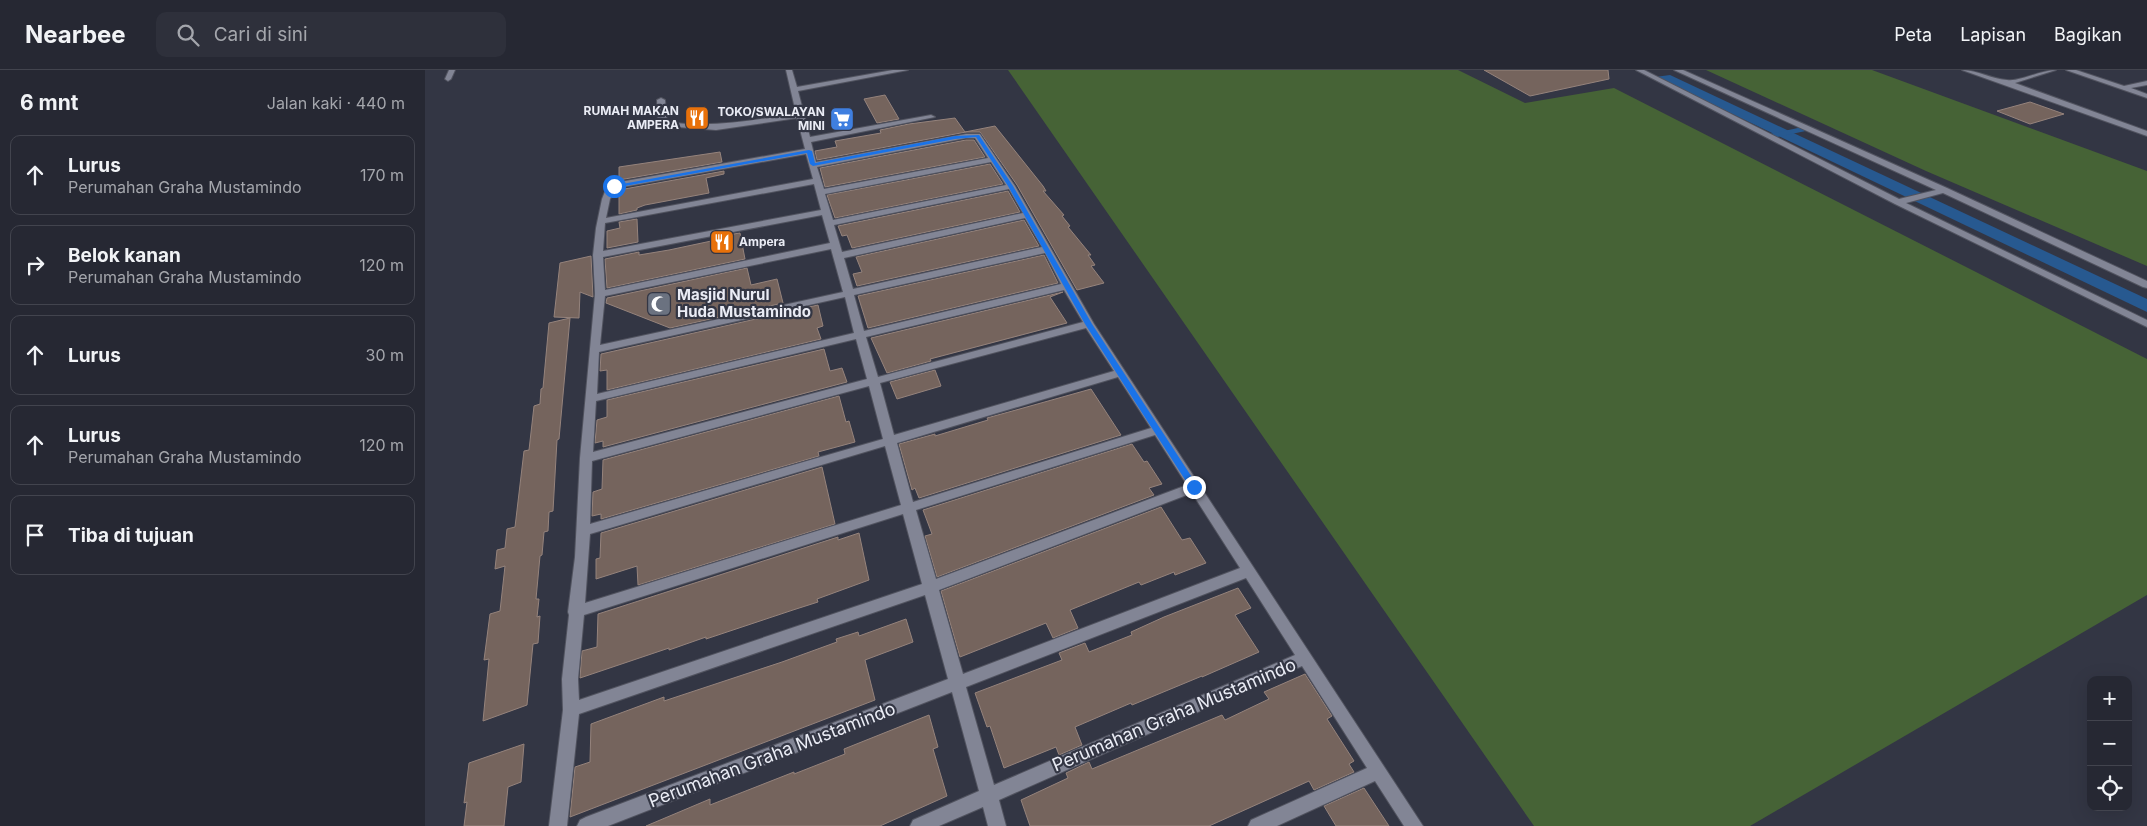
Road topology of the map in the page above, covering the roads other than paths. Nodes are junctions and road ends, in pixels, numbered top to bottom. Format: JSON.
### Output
{"nodes":[{"id":1,"x":452,"y":70,"type":"edge"},
{"id":2,"x":789,"y":70,"type":"edge"},
{"id":3,"x":905,"y":70,"type":"edge"},
{"id":4,"x":1639,"y":70,"type":"edge"},
{"id":5,"x":1965,"y":70,"type":"edge"},
{"id":6,"x":2048,"y":70,"type":"edge"},
{"id":7,"x":2069,"y":70,"type":"edge"},
{"id":8,"x":1678,"y":72,"type":"edge"},
{"id":9,"x":1655,"y":76,"type":"junction"},
{"id":10,"x":448,"y":79,"type":"dead end"},
{"id":11,"x":2008,"y":83,"type":"junction"},
{"id":12,"x":2147,"y":83,"type":"edge"},
{"id":13,"x":2124,"y":88,"type":"junction"},
{"id":14,"x":795,"y":89,"type":"junction"},
{"id":15,"x":2147,"y":96,"type":"edge"},
{"id":16,"x":661,"y":100,"type":"dead end"},
{"id":17,"x":800,"y":115,"type":"junction"},
{"id":18,"x":931,"y":117,"type":"dead end"},
{"id":19,"x":2147,"y":134,"type":"edge"},
{"id":20,"x":808,"y":146,"type":"junction"},
{"id":21,"x":993,"y":159,"type":"junction"},
{"id":22,"x":813,"y":164,"type":"junction"},
{"id":23,"x":819,"y":186,"type":"junction"},
{"id":24,"x":1011,"y":186,"type":"junction"},
{"id":25,"x":1944,"y":190,"type":"junction"},
{"id":26,"x":1898,"y":202,"type":"junction"},
{"id":27,"x":1027,"y":215,"type":"junction"},
{"id":28,"x":828,"y":217,"type":"junction"},
{"id":29,"x":602,"y":221,"type":"junction"},
{"id":30,"x":1047,"y":249,"type":"junction"},
{"id":31,"x":837,"y":251,"type":"junction"},
{"id":32,"x":598,"y":255,"type":"junction"},
{"id":33,"x":1067,"y":286,"type":"junction"},
{"id":34,"x":2147,"y":286,"type":"edge"},
{"id":35,"x":849,"y":292,"type":"junction"},
{"id":36,"x":600,"y":294,"type":"junction"},
{"id":37,"x":1089,"y":324,"type":"junction"},
{"id":38,"x":2147,"y":324,"type":"edge"},
{"id":39,"x":861,"y":336,"type":"junction"},
{"id":40,"x":594,"y":350,"type":"junction"},
{"id":41,"x":1121,"y":373,"type":"junction"},
{"id":42,"x":873,"y":382,"type":"junction"},
{"id":43,"x":591,"y":399,"type":"junction"},
{"id":44,"x":1158,"y":430,"type":"junction"},
{"id":45,"x":890,"y":440,"type":"junction"},
{"id":46,"x":586,"y":458,"type":"junction"},
{"id":47,"x":1194,"y":487,"type":"junction"},
{"id":48,"x":909,"y":508,"type":"junction"},
{"id":49,"x":583,"y":530,"type":"junction"},
{"id":50,"x":1249,"y":571,"type":"junction"},
{"id":51,"x":931,"y":587,"type":"junction"},
{"id":52,"x":575,"y":612,"type":"junction"},
{"id":53,"x":1305,"y":658,"type":"junction"},
{"id":54,"x":957,"y":683,"type":"junction"},
{"id":55,"x":571,"y":710,"type":"junction"},
{"id":56,"x":1378,"y":771,"type":"junction"},
{"id":57,"x":989,"y":796,"type":"junction"},
{"id":58,"x":558,"y":826,"type":"edge"},
{"id":59,"x":586,"y":826,"type":"edge"},
{"id":60,"x":919,"y":826,"type":"edge"},
{"id":61,"x":997,"y":826,"type":"edge"},
{"id":62,"x":1257,"y":826,"type":"edge"},
{"id":63,"x":1414,"y":826,"type":"edge"}],
"edges":[{"from":1,"to":10,"type":"street"},
{"from":2,"to":14,"type":"street"},
{"from":3,"to":14,"type":"street"},
{"from":4,"to":9,"type":"street"},
{"from":5,"to":11,"type":"street"},
{"from":6,"to":11,"type":"street"},
{"from":7,"to":13,"type":"street"},
{"from":8,"to":9,"type":"street"},
{"from":8,"to":25,"type":"street"},
{"from":9,"to":26,"type":"street"},
{"from":11,"to":19,"type":"street"},
{"from":12,"to":13,"type":"street"},
{"from":13,"to":15,"type":"street"},
{"from":14,"to":17,"type":"street"},
{"from":16,"to":17,"type":"street"},
{"from":17,"to":20,"type":"street"},
{"from":18,"to":20,"type":"street"},
{"from":20,"to":22,"type":"street"},
{"from":20,"to":29,"type":"street"},
{"from":21,"to":22,"type":"street"},
{"from":21,"to":23,"type":"street"},
{"from":21,"to":24,"type":"street"},
{"from":22,"to":23,"type":"street"},
{"from":23,"to":28,"type":"street"},
{"from":23,"to":29,"type":"street"},
{"from":24,"to":27,"type":"street"},
{"from":24,"to":28,"type":"street"},
{"from":25,"to":26,"type":"street"},
{"from":25,"to":34,"type":"street"},
{"from":26,"to":38,"type":"street"},
{"from":27,"to":30,"type":"street"},
{"from":27,"to":31,"type":"street"},
{"from":28,"to":31,"type":"street"},
{"from":28,"to":32,"type":"street"},
{"from":29,"to":32,"type":"street"},
{"from":30,"to":33,"type":"street","name":"Perumahan Graha Mustamindo"},
{"from":30,"to":35,"type":"street"},
{"from":31,"to":35,"type":"street"},
{"from":31,"to":36,"type":"street"},
{"from":32,"to":36,"type":"street"},
{"from":33,"to":37,"type":"street","name":"Perumahan Graha Mustamindo"},
{"from":33,"to":39,"type":"street"},
{"from":35,"to":39,"type":"street"},
{"from":35,"to":40,"type":"street"},
{"from":36,"to":40,"type":"street"},
{"from":37,"to":41,"type":"street","name":"Perumahan Graha Mustamindo"},
{"from":37,"to":42,"type":"street"},
{"from":39,"to":42,"type":"street"},
{"from":39,"to":43,"type":"street"},
{"from":40,"to":43,"type":"street"},
{"from":41,"to":44,"type":"street","name":"Perumahan Graha Mustamindo"},
{"from":41,"to":45,"type":"street"},
{"from":42,"to":45,"type":"street"},
{"from":42,"to":46,"type":"street"},
{"from":43,"to":46,"type":"street"},
{"from":44,"to":47,"type":"street","name":"Perumahan Graha Mustamindo"},
{"from":44,"to":48,"type":"street"},
{"from":45,"to":48,"type":"street"},
{"from":45,"to":49,"type":"street"},
{"from":46,"to":49,"type":"street"},
{"from":47,"to":50,"type":"street","name":"Perumahan Graha Mustamindo"},
{"from":47,"to":51,"type":"street"},
{"from":48,"to":51,"type":"street"},
{"from":48,"to":52,"type":"street"},
{"from":49,"to":52,"type":"street"},
{"from":50,"to":53,"type":"street","name":"Perumahan Graha Mustamindo"},
{"from":50,"to":54,"type":"street","name":"Perumahan Graha Mustamindo"},
{"from":51,"to":54,"type":"street"},
{"from":51,"to":55,"type":"street"},
{"from":52,"to":55,"type":"street"},
{"from":53,"to":56,"type":"street","name":"Perumahan Graha Mustamindo"},
{"from":53,"to":57,"type":"street","name":"Perumahan Graha Mustamindo"},
{"from":54,"to":57,"type":"street"},
{"from":54,"to":59,"type":"street","name":"Perumahan Graha Mustamindo"},
{"from":55,"to":58,"type":"street"},
{"from":56,"to":62,"type":"street"},
{"from":56,"to":63,"type":"street","name":"Perumahan Graha Mustamindo"},
{"from":57,"to":60,"type":"street","name":"Perumahan Graha Mustamindo"},
{"from":57,"to":61,"type":"street"}]}
